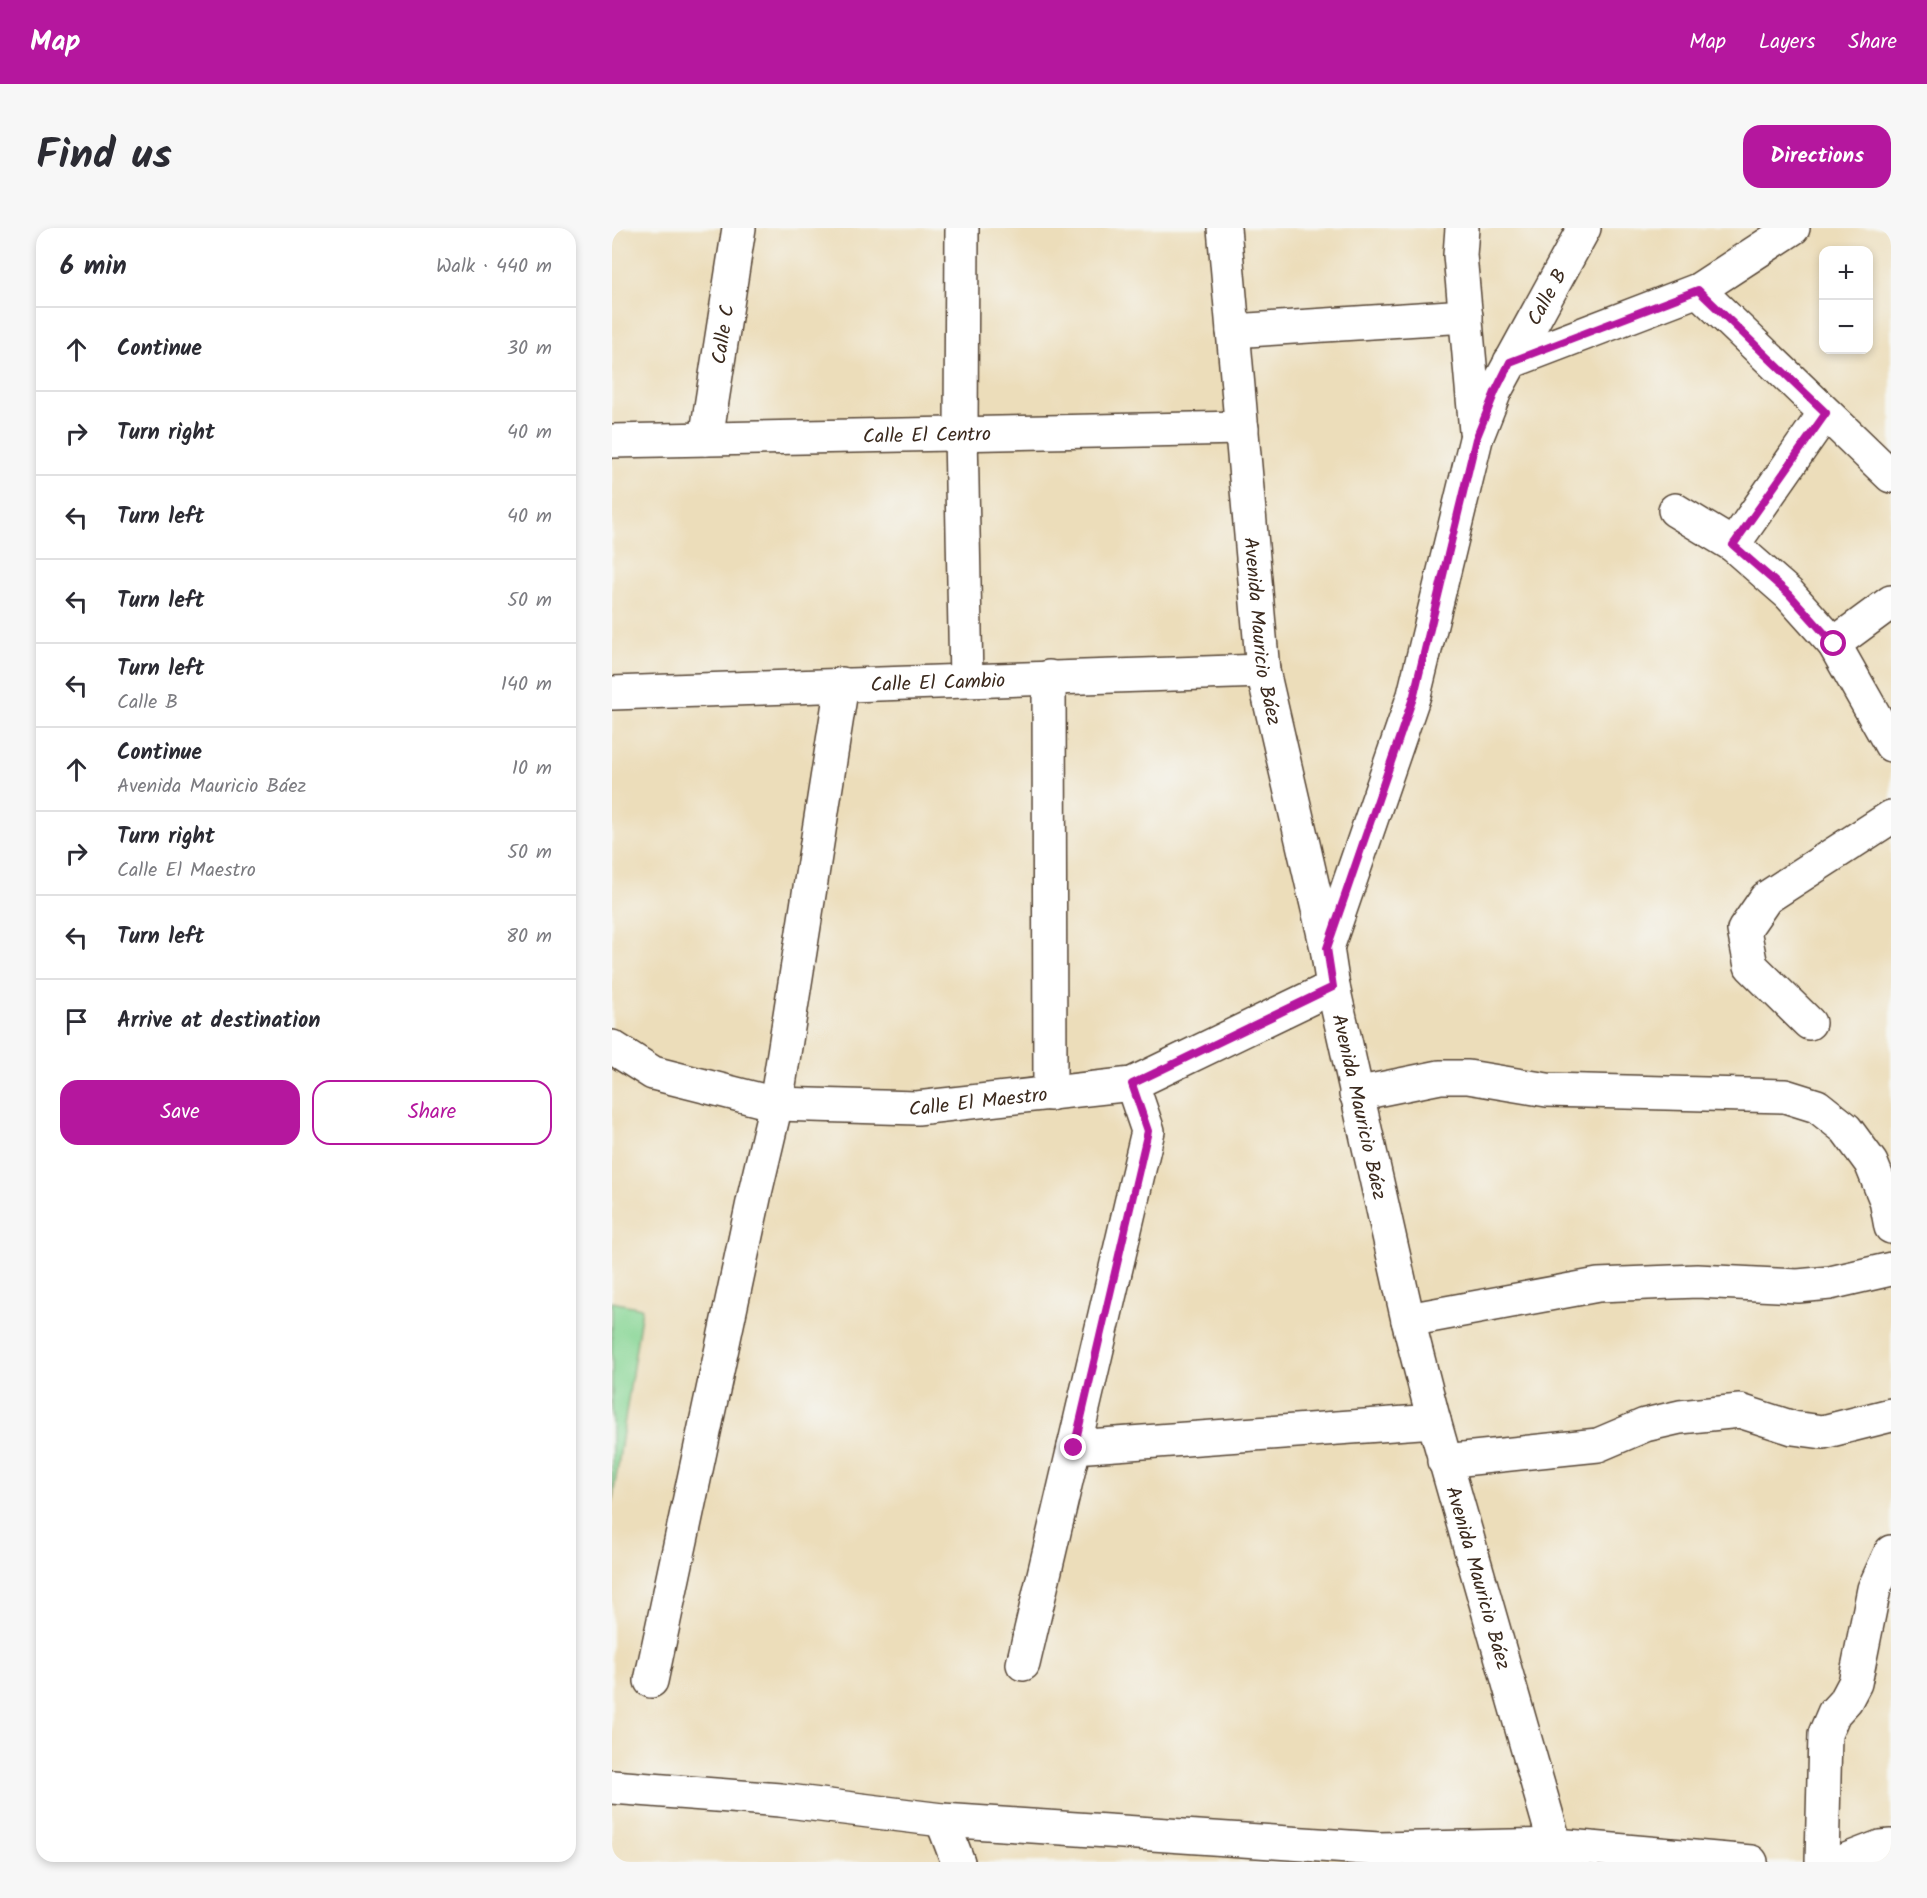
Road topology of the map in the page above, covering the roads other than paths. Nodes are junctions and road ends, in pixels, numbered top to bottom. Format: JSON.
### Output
{"nodes":[{"id":1,"x":739,"y":228,"type":"edge"},
{"id":2,"x":962,"y":228,"type":"edge"},
{"id":3,"x":1224,"y":228,"type":"edge"},
{"id":4,"x":1462,"y":228,"type":"edge"},
{"id":5,"x":1584,"y":228,"type":"edge"},
{"id":6,"x":1793,"y":228,"type":"edge"},
{"id":7,"x":1698,"y":290,"type":"junction"},
{"id":8,"x":1466,"y":316,"type":"junction"},
{"id":9,"x":1233,"y":331,"type":"junction"},
{"id":10,"x":1510,"y":362,"type":"junction"},
{"id":11,"x":1826,"y":413,"type":"junction"},
{"id":12,"x":1242,"y":428,"type":"junction"},
{"id":13,"x":961,"y":434,"type":"junction"},
{"id":14,"x":706,"y":439,"type":"junction"},
{"id":15,"x":1476,"y":439,"type":"junction"},
{"id":16,"x":612,"y":441,"type":"edge"},
{"id":17,"x":1891,"y":476,"type":"edge"},
{"id":18,"x":1675,"y":510,"type":"dead end"},
{"id":19,"x":1733,"y":545,"type":"junction"},
{"id":20,"x":1891,"y":602,"type":"edge"},
{"id":21,"x":1834,"y":644,"type":"junction"},
{"id":22,"x":1263,"y":671,"type":"junction"},
{"id":23,"x":1049,"y":677,"type":"junction"},
{"id":24,"x":966,"y":680,"type":"junction"},
{"id":25,"x":842,"y":684,"type":"junction"},
{"id":26,"x":612,"y":693,"type":"edge"},
{"id":27,"x":1891,"y":745,"type":"edge"},
{"id":28,"x":1891,"y":817,"type":"edge"},
{"id":29,"x":1327,"y":948,"type":"junction"},
{"id":30,"x":1333,"y":987,"type":"junction"},
{"id":31,"x":1809,"y":1023,"type":"dead end"},
{"id":32,"x":612,"y":1047,"type":"edge"},
{"id":33,"x":1132,"y":1084,"type":"junction"},
{"id":34,"x":1050,"y":1094,"type":"junction"},
{"id":35,"x":1356,"y":1094,"type":"junction"},
{"id":36,"x":776,"y":1104,"type":"junction"},
{"id":37,"x":1891,"y":1227,"type":"edge"},
{"id":38,"x":1891,"y":1269,"type":"edge"},
{"id":39,"x":1408,"y":1320,"type":"junction"},
{"id":40,"x":1891,"y":1415,"type":"edge"},
{"id":41,"x":1434,"y":1421,"type":"junction"},
{"id":42,"x":1074,"y":1448,"type":"junction"},
{"id":43,"x":1444,"y":1461,"type":"junction"},
{"id":44,"x":1891,"y":1552,"type":"edge"},
{"id":45,"x":1023,"y":1664,"type":"dead end"},
{"id":46,"x":651,"y":1681,"type":"dead end"},
{"id":47,"x":612,"y":1787,"type":"edge"},
{"id":48,"x":942,"y":1820,"type":"junction"},
{"id":49,"x":1891,"y":1846,"type":"edge"},
{"id":50,"x":1558,"y":1854,"type":"edge"},
{"id":51,"x":958,"y":1862,"type":"edge"},
{"id":52,"x":1472,"y":1862,"type":"edge"},
{"id":53,"x":1751,"y":1862,"type":"edge"},
{"id":54,"x":1822,"y":1862,"type":"edge"},
{"id":55,"x":1841,"y":1862,"type":"edge"}],
"edges":[{"from":1,"to":14,"type":"street","name":"Calle C"},
{"from":2,"to":13,"type":"street"},
{"from":3,"to":9,"type":"street","name":"Avenida Mauricio Báez"},
{"from":4,"to":8,"type":"street"},
{"from":5,"to":10,"type":"street","name":"Calle B"},
{"from":6,"to":7,"type":"street"},
{"from":7,"to":10,"type":"street"},
{"from":7,"to":11,"type":"street"},
{"from":8,"to":9,"type":"street"},
{"from":8,"to":15,"type":"street"},
{"from":9,"to":12,"type":"street","name":"Avenida Mauricio Báez"},
{"from":10,"to":15,"type":"street","name":"Calle B"},
{"from":11,"to":17,"type":"street"},
{"from":11,"to":19,"type":"street"},
{"from":12,"to":13,"type":"street","name":"Calle El Centro"},
{"from":12,"to":22,"type":"street","name":"Avenida Mauricio Báez"},
{"from":13,"to":14,"type":"street","name":"Calle El Centro"},
{"from":13,"to":24,"type":"street"},
{"from":14,"to":16,"type":"street","name":"Calle El Centro"},
{"from":15,"to":29,"type":"street","name":"Calle B"},
{"from":18,"to":19,"type":"street"},
{"from":19,"to":21,"type":"street"},
{"from":20,"to":21,"type":"street"},
{"from":21,"to":27,"type":"street"},
{"from":22,"to":23,"type":"street","name":"Calle El Cambio"},
{"from":22,"to":29,"type":"street","name":"Avenida Mauricio Báez"},
{"from":23,"to":24,"type":"street","name":"Calle El Cambio"},
{"from":23,"to":34,"type":"street"},
{"from":24,"to":25,"type":"street","name":"Calle El Cambio"},
{"from":25,"to":26,"type":"street","name":"Calle El Cambio"},
{"from":25,"to":36,"type":"street"},
{"from":28,"to":31,"type":"street"},
{"from":29,"to":30,"type":"street","name":"Avenida Mauricio Báez"},
{"from":30,"to":33,"type":"street","name":"Calle El Maestro"},
{"from":30,"to":35,"type":"street","name":"Avenida Mauricio Báez"},
{"from":32,"to":36,"type":"street","name":"Calle El Maestro"},
{"from":33,"to":34,"type":"street","name":"Calle El Maestro"},
{"from":33,"to":42,"type":"street"},
{"from":34,"to":36,"type":"street","name":"Calle El Maestro"},
{"from":35,"to":37,"type":"street"},
{"from":35,"to":39,"type":"street","name":"Avenida Mauricio Báez"},
{"from":36,"to":46,"type":"street"},
{"from":38,"to":39,"type":"street"},
{"from":39,"to":41,"type":"street","name":"Avenida Mauricio Báez"},
{"from":40,"to":43,"type":"street"},
{"from":41,"to":42,"type":"street"},
{"from":41,"to":43,"type":"street","name":"Avenida Mauricio Báez"},
{"from":42,"to":45,"type":"street"},
{"from":43,"to":50,"type":"street","name":"Avenida Mauricio Báez"},
{"from":44,"to":54,"type":"street"},
{"from":47,"to":48,"type":"street"},
{"from":48,"to":50,"type":"street"},
{"from":48,"to":51,"type":"street"},
{"from":49,"to":55,"type":"street"},
{"from":50,"to":52,"type":"street"},
{"from":50,"to":53,"type":"street"}]}
